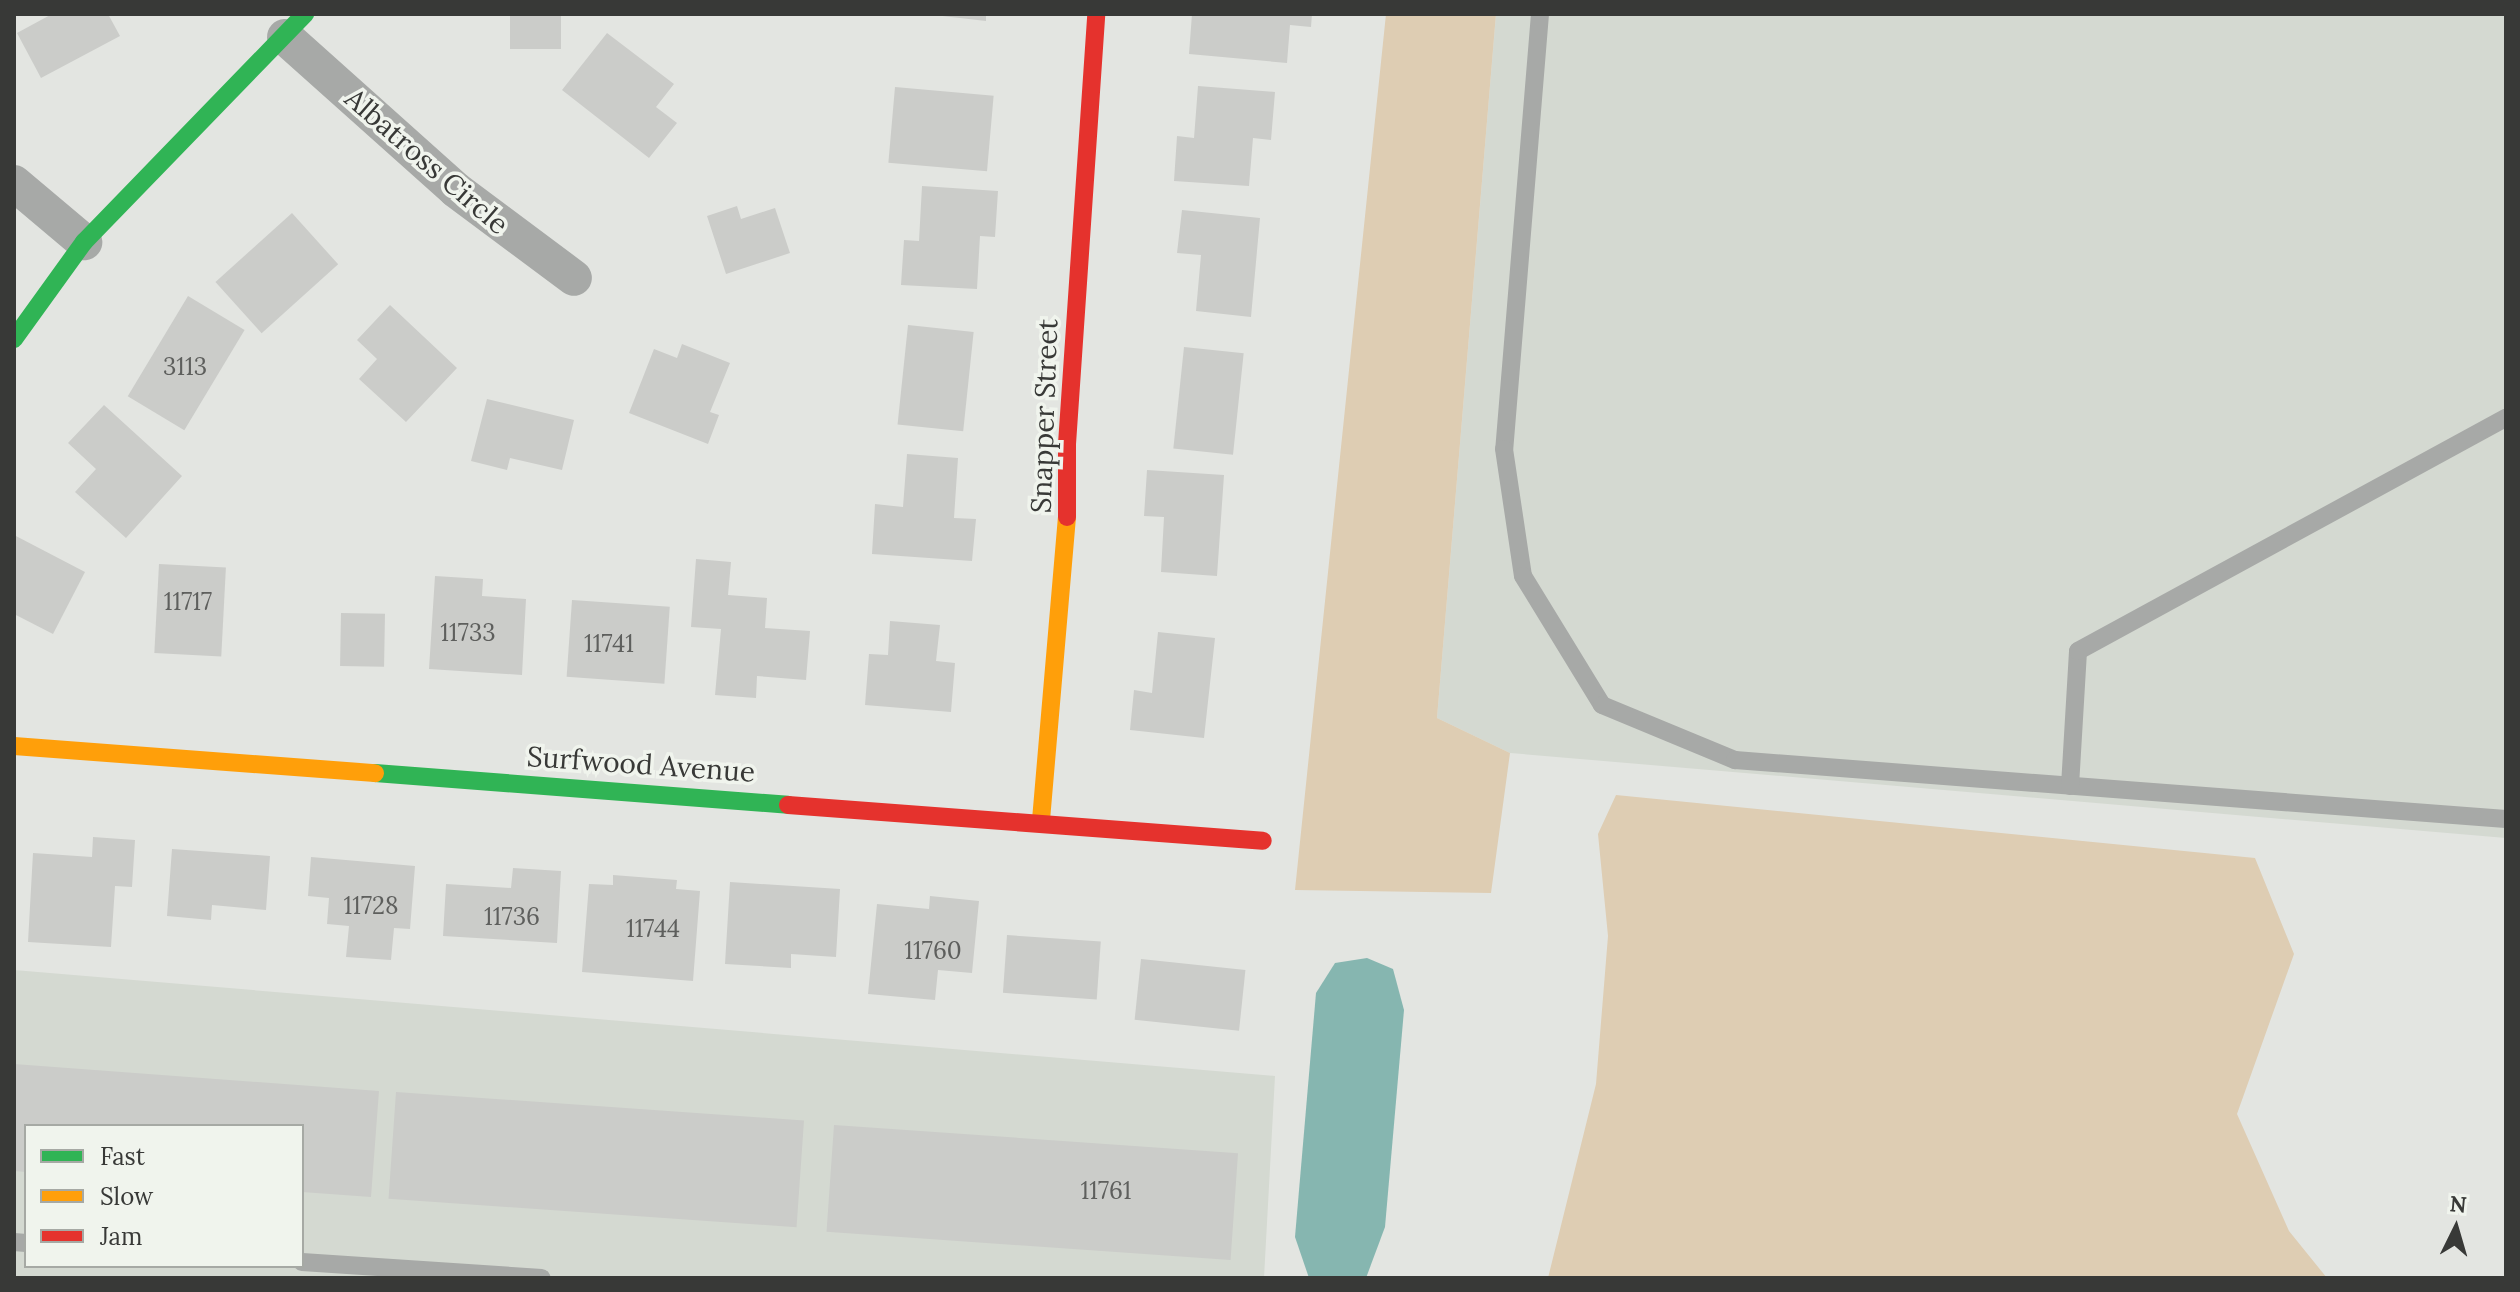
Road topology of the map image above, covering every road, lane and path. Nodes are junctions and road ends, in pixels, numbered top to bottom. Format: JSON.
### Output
{"nodes":[{"id":1,"x":1096,"y":14,"type":"edge"},
{"id":2,"x":1540,"y":14,"type":"edge"},
{"id":3,"x":295,"y":25,"type":"edge"},
{"id":4,"x":14,"y":183,"type":"edge"},
{"id":5,"x":84,"y":242,"type":"junction"},
{"id":6,"x":574,"y":278,"type":"dead end"},
{"id":7,"x":14,"y":339,"type":"edge"},
{"id":8,"x":2506,"y":418,"type":"edge"},
{"id":9,"x":14,"y":746,"type":"edge"},
{"id":10,"x":2070,"y":786,"type":"junction"},
{"id":11,"x":2506,"y":819,"type":"edge"},
{"id":12,"x":1041,"y":820,"type":"junction"},
{"id":13,"x":1263,"y":841,"type":"dead end"},
{"id":14,"x":304,"y":1262,"type":"edge"},
{"id":15,"x":541,"y":1278,"type":"edge"}],
"edges":[{"from":1,"to":12,"type":"street","name":"Snapper Street"},
{"from":2,"to":10,"type":"lane"},
{"from":3,"to":5,"type":"street"},
{"from":3,"to":6,"type":"street","name":"Albatross Circle"},
{"from":4,"to":5,"type":"street"},
{"from":5,"to":7,"type":"street"},
{"from":8,"to":10,"type":"lane"},
{"from":9,"to":12,"type":"street","name":"Surfwood Avenue"},
{"from":10,"to":11,"type":"lane"},
{"from":12,"to":13,"type":"street","name":"Surfwood Avenue"},
{"from":14,"to":15,"type":"lane"}]}
